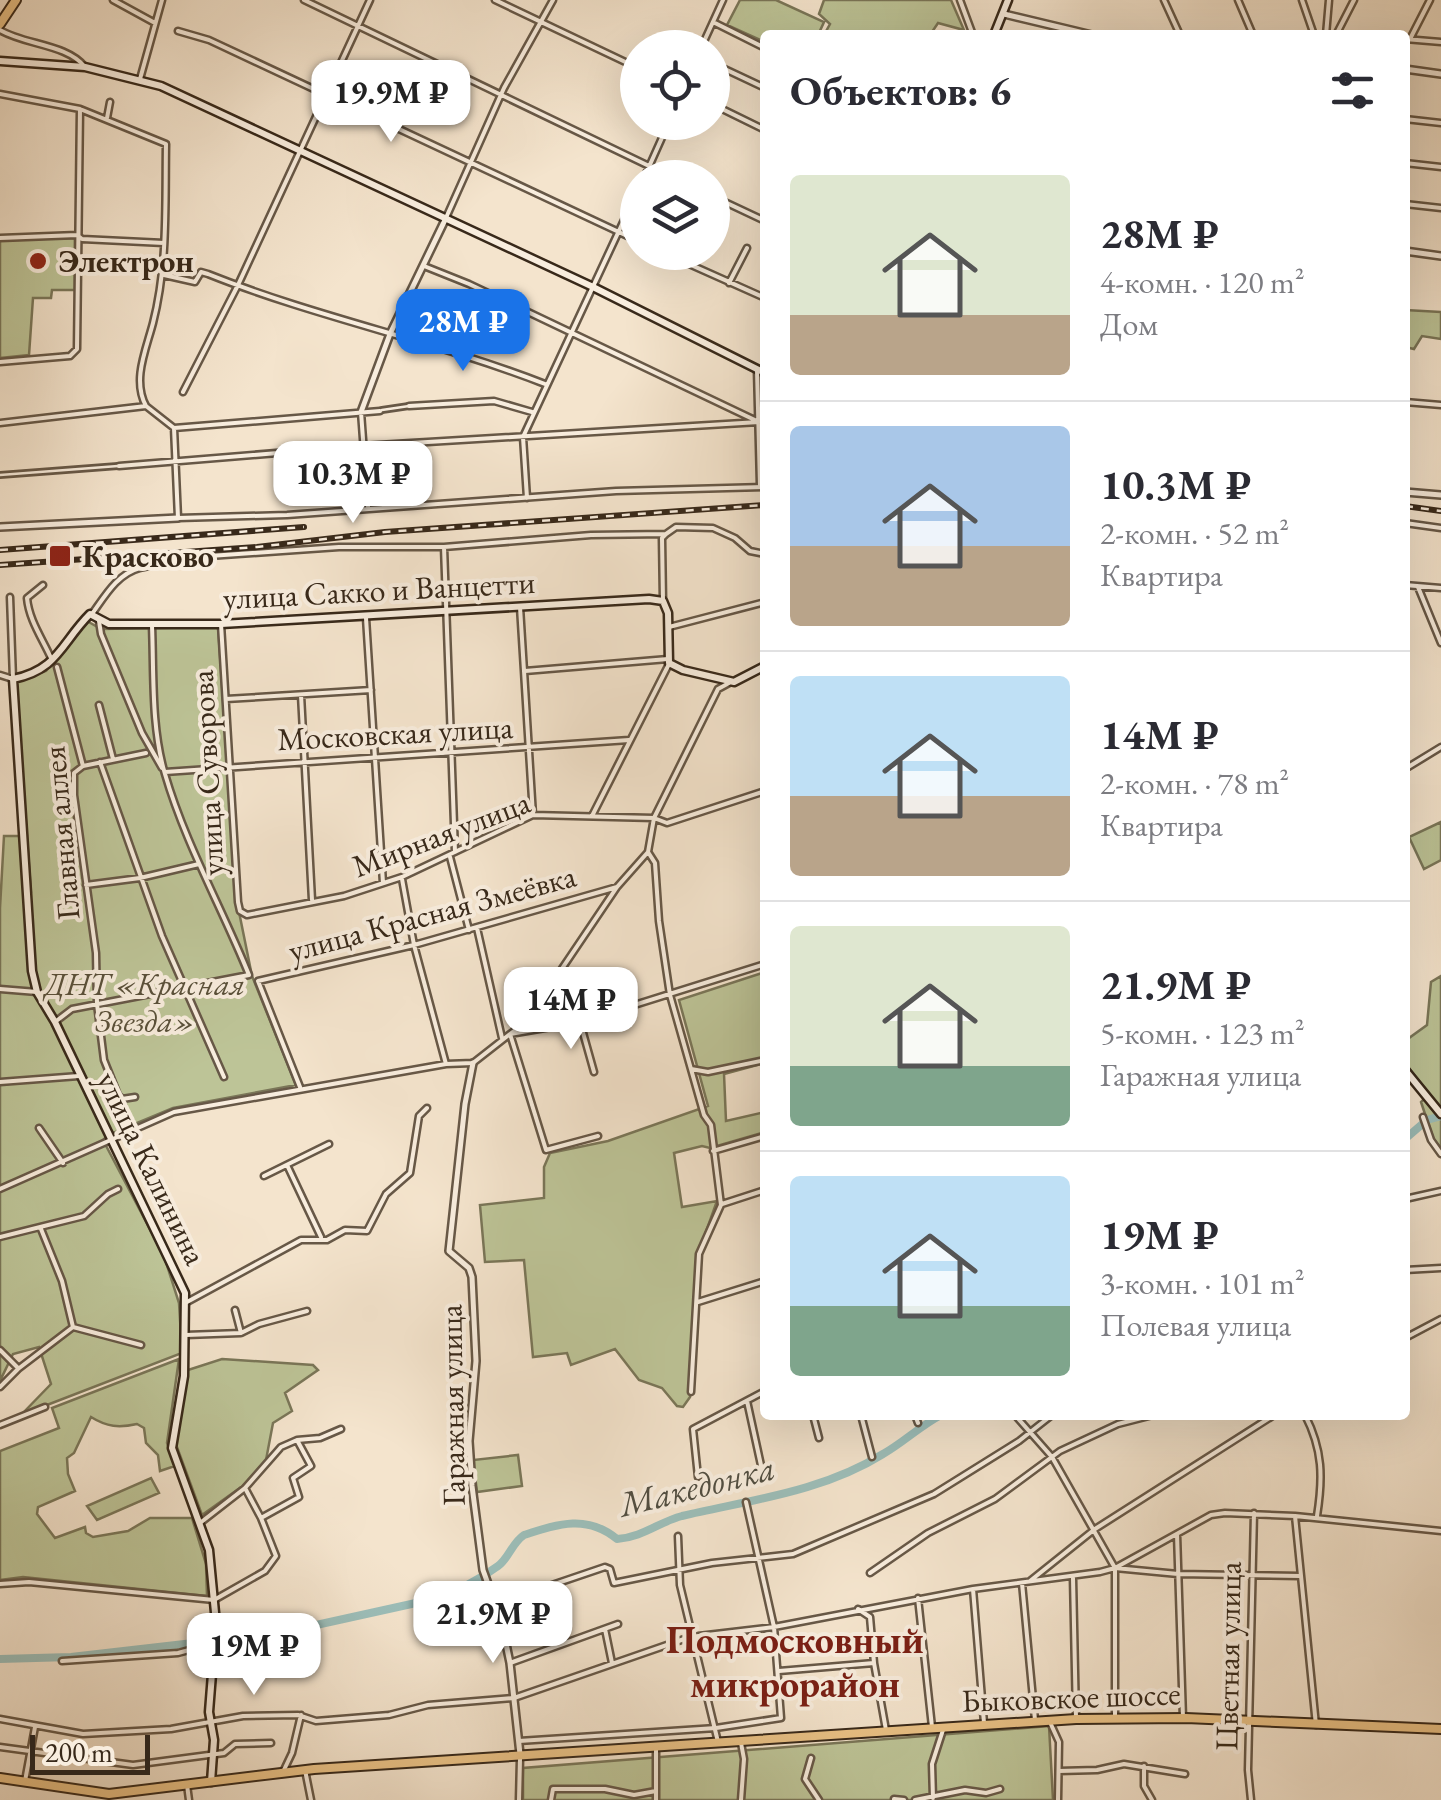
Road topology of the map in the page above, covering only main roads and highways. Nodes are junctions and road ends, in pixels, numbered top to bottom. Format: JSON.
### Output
{"nodes":[{"id":1,"x":16,"y":0,"type":"edge"},
{"id":2,"x":1008,"y":5,"type":"edge"},
{"id":3,"x":0,"y":27,"type":"edge"},
{"id":4,"x":996,"y":30,"type":"edge"},
{"id":5,"x":0,"y":62,"type":"edge"},
{"id":6,"x":760,"y":371,"type":"edge"},
{"id":7,"x":760,"y":669,"type":"edge"},
{"id":8,"x":14,"y":679,"type":"joint"},
{"id":9,"x":1410,"y":1076,"type":"edge"},
{"id":10,"x":1441,"y":1114,"type":"edge"},
{"id":11,"x":1441,"y":1729,"type":"edge"},
{"id":12,"x":0,"y":1778,"type":"edge"},
{"id":13,"x":210,"y":1782,"type":"junction"}],
"edges":[{"from":1,"to":3,"type":"main road"},
{"from":2,"to":4,"type":"main road"},
{"from":5,"to":6,"type":"main road"},
{"from":7,"to":8,"type":"main road","name":"улица Сакко и Ванцетти"},
{"from":8,"to":13,"type":"main road","name":"улица Калинина"},
{"from":9,"to":10,"type":"main road"},
{"from":11,"to":13,"type":"main road","name":"Быковское шоссе"},
{"from":12,"to":13,"type":"main road","name":"Быковское шоссе"}]}
